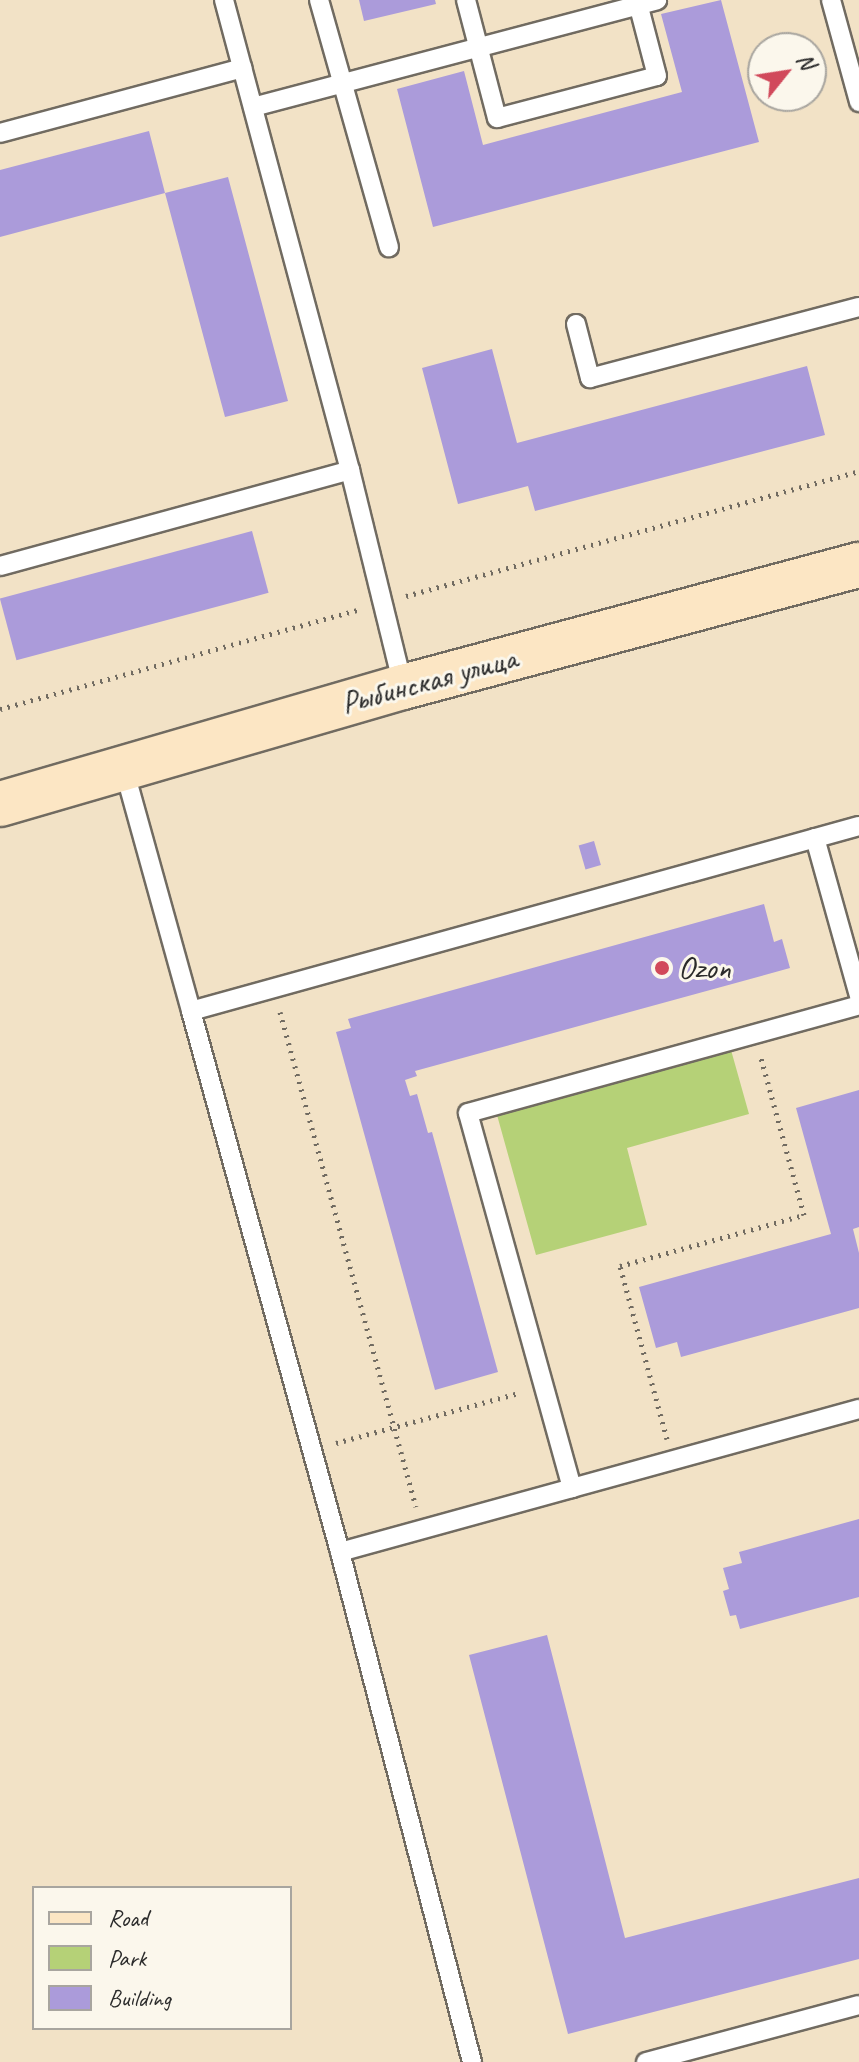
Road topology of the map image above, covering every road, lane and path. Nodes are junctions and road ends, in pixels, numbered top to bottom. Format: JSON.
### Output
{"nodes":[{"id":1,"x":224,"y":0,"type":"edge"},
{"id":2,"x":319,"y":0,"type":"edge"},
{"id":3,"x":466,"y":0,"type":"edge"},
{"id":4,"x":831,"y":0,"type":"edge"},
{"id":5,"x":644,"y":2,"type":"edge"},
{"id":6,"x":478,"y":47,"type":"junction"},
{"id":7,"x":242,"y":68,"type":"junction"},
{"id":8,"x":345,"y":82,"type":"junction"},
{"id":9,"x":859,"y":102,"type":"edge"},
{"id":10,"x":253,"y":107,"type":"junction"},
{"id":11,"x":0,"y":133,"type":"edge"},
{"id":12,"x":389,"y":247,"type":"dead end"},
{"id":13,"x":859,"y":307,"type":"edge"},
{"id":14,"x":576,"y":324,"type":"dead end"},
{"id":15,"x":350,"y":470,"type":"junction"},
{"id":16,"x":859,"y":471,"type":"edge"},
{"id":17,"x":859,"y":565,"type":"edge"},
{"id":18,"x":0,"y":566,"type":"edge"},
{"id":19,"x":383,"y":603,"type":"junction"},
{"id":20,"x":403,"y":687,"type":"junction"},
{"id":21,"x":0,"y":709,"type":"edge"},
{"id":22,"x":124,"y":769,"type":"junction"},
{"id":23,"x":0,"y":804,"type":"edge"},
{"id":24,"x":859,"y":826,"type":"edge"},
{"id":25,"x":815,"y":838,"type":"junction"},
{"id":26,"x":273,"y":988,"type":"junction"},
{"id":27,"x":859,"y":996,"type":"edge"},
{"id":28,"x":859,"y":1005,"type":"edge"},
{"id":29,"x":191,"y":1011,"type":"junction"},
{"id":30,"x":755,"y":1034,"type":"junction"},
{"id":31,"x":544,"y":1386,"type":"junction"},
{"id":32,"x":859,"y":1409,"type":"edge"},
{"id":33,"x":394,"y":1427,"type":"junction"},
{"id":34,"x":312,"y":1450,"type":"junction"},
{"id":35,"x":673,"y":1460,"type":"junction"},
{"id":36,"x":572,"y":1488,"type":"junction"},
{"id":37,"x":422,"y":1529,"type":"junction"},
{"id":38,"x":340,"y":1552,"type":"junction"},
{"id":39,"x":859,"y":2005,"type":"edge"},
{"id":40,"x":472,"y":2062,"type":"edge"},
{"id":41,"x":646,"y":2062,"type":"edge"}],
"edges":[{"from":1,"to":7,"type":"lane"},
{"from":2,"to":8,"type":"lane"},
{"from":3,"to":6,"type":"lane"},
{"from":4,"to":9,"type":"lane"},
{"from":5,"to":6,"type":"lane"},
{"from":5,"to":6,"type":"lane"},
{"from":6,"to":8,"type":"lane"},
{"from":7,"to":10,"type":"lane"},
{"from":7,"to":11,"type":"lane"},
{"from":8,"to":10,"type":"lane"},
{"from":8,"to":12,"type":"lane"},
{"from":10,"to":15,"type":"lane"},
{"from":13,"to":14,"type":"lane"},
{"from":15,"to":18,"type":"lane"},
{"from":15,"to":19,"type":"lane"},
{"from":16,"to":19,"type":"path"},
{"from":17,"to":20,"type":"main road","name":"Рыбинская улица"},
{"from":19,"to":20,"type":"lane"},
{"from":19,"to":21,"type":"path"},
{"from":20,"to":22,"type":"main road","name":"Рыбинская улица"},
{"from":22,"to":23,"type":"main road","name":"Рыбинская улица"},
{"from":22,"to":29,"type":"lane"},
{"from":24,"to":25,"type":"lane"},
{"from":25,"to":26,"type":"lane"},
{"from":25,"to":27,"type":"lane"},
{"from":26,"to":29,"type":"lane"},
{"from":26,"to":33,"type":"path"},
{"from":28,"to":30,"type":"lane"},
{"from":29,"to":34,"type":"lane"},
{"from":30,"to":31,"type":"lane"},
{"from":30,"to":35,"type":"path"},
{"from":31,"to":33,"type":"path"},
{"from":31,"to":36,"type":"lane"},
{"from":32,"to":35,"type":"lane"},
{"from":33,"to":34,"type":"path"},
{"from":33,"to":37,"type":"path"},
{"from":34,"to":38,"type":"lane"},
{"from":35,"to":36,"type":"lane"},
{"from":36,"to":37,"type":"lane"},
{"from":37,"to":38,"type":"lane"},
{"from":38,"to":40,"type":"lane"},
{"from":39,"to":41,"type":"lane"}]}
